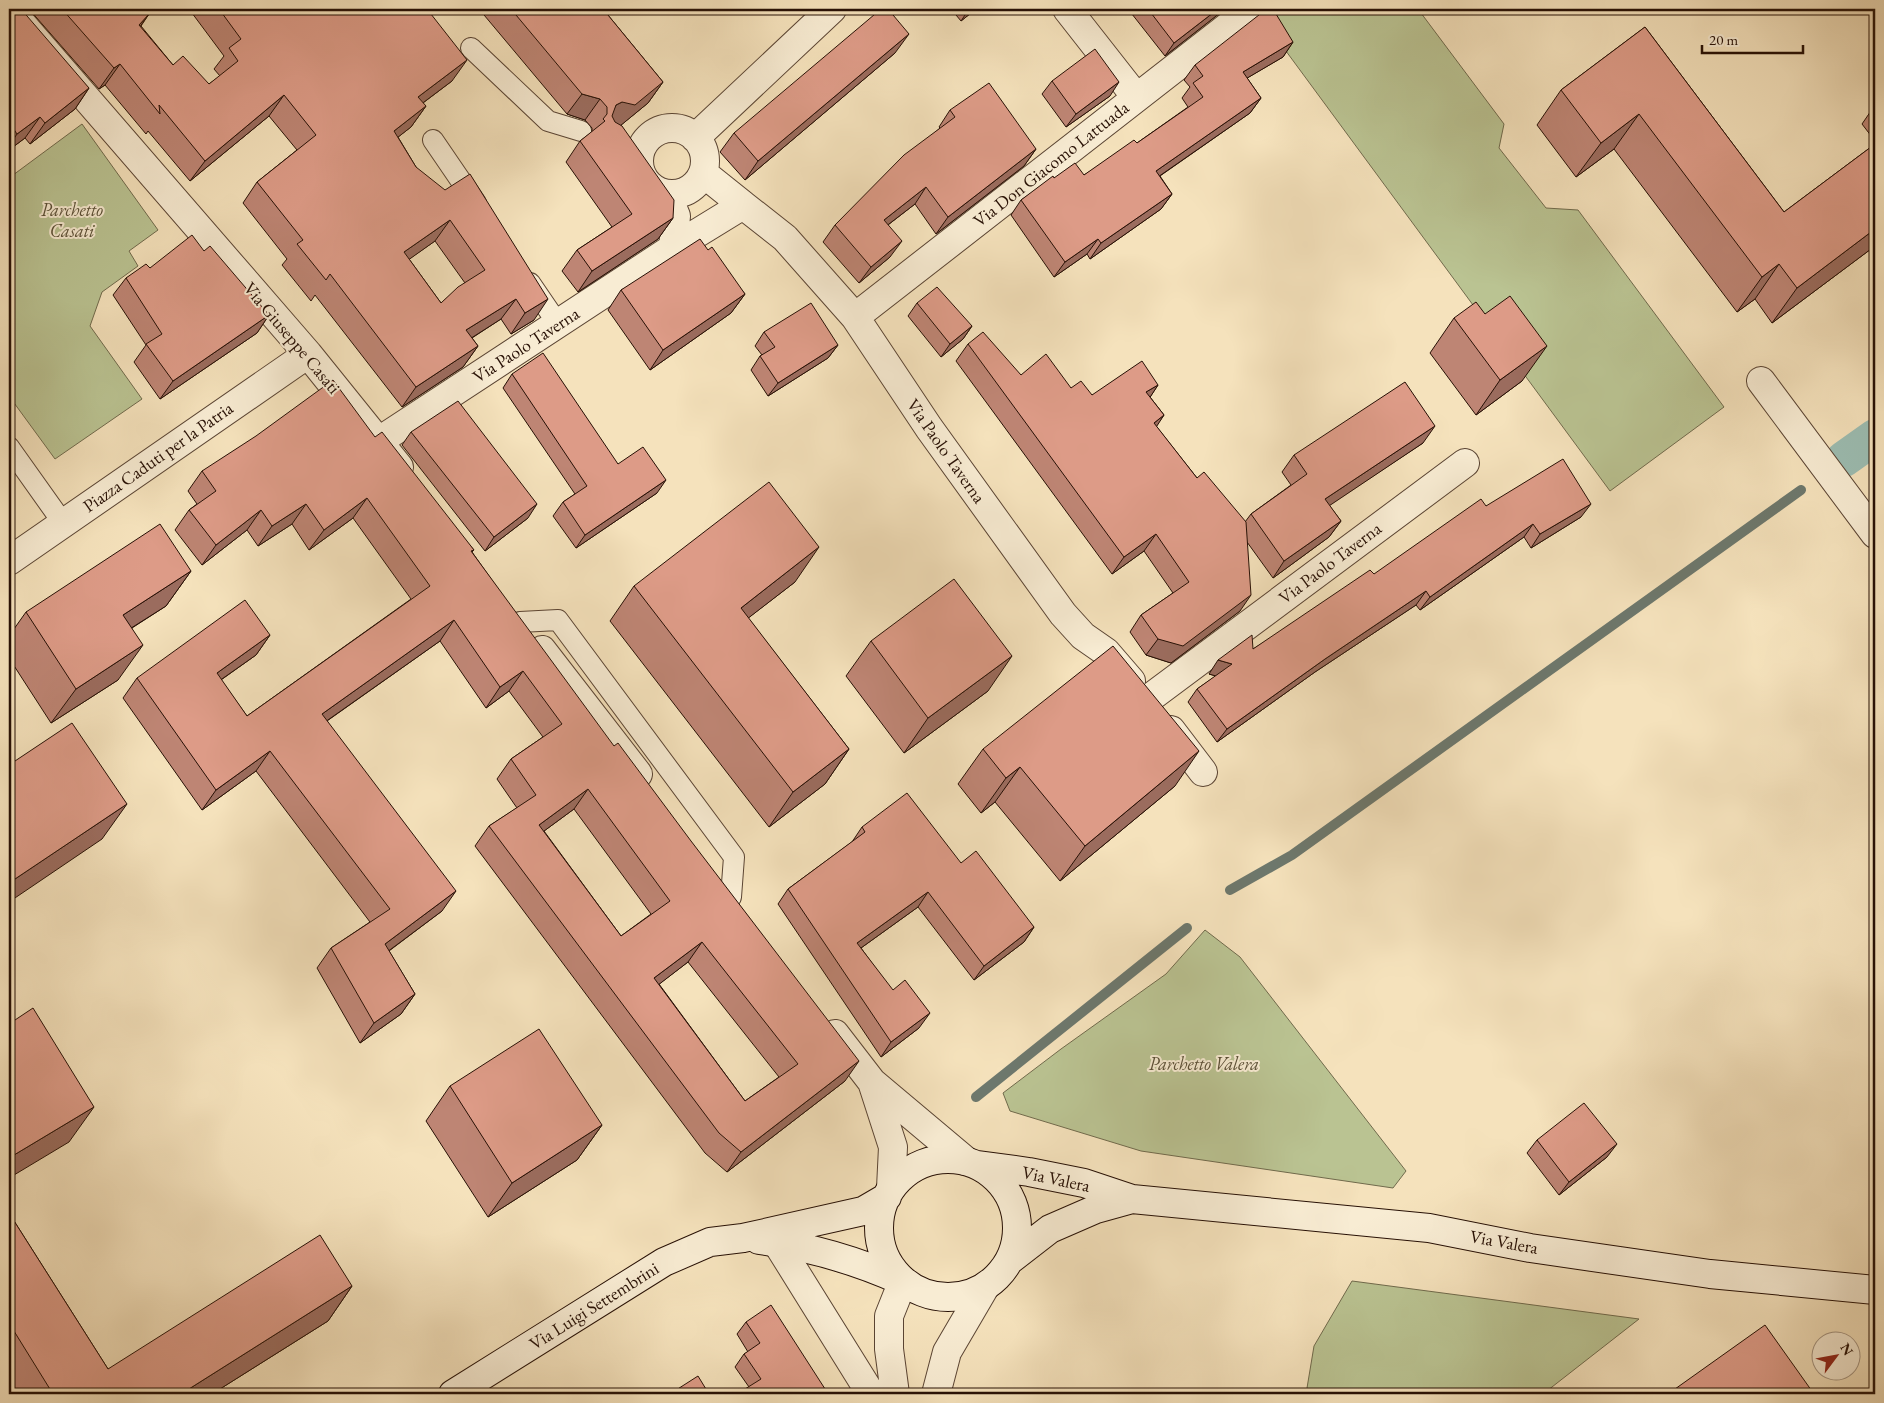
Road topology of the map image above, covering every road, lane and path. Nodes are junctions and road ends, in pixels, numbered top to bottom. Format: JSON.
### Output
{"nodes":[{"id":1,"x":9,"y":9,"type":"edge"},
{"id":2,"x":832,"y":9,"type":"edge"},
{"id":3,"x":1067,"y":9,"type":"edge"},
{"id":4,"x":1248,"y":11,"type":"dead end"},
{"id":5,"x":471,"y":48,"type":"dead end"},
{"id":6,"x":1136,"y":97,"type":"junction"},
{"id":7,"x":581,"y":131,"type":"dead end"},
{"id":8,"x":695,"y":138,"type":"junction"},
{"id":9,"x":433,"y":140,"type":"dead end"},
{"id":10,"x":685,"y":186,"type":"junction"},
{"id":11,"x":743,"y":205,"type":"junction"},
{"id":12,"x":487,"y":220,"type":"edge"},
{"id":13,"x":673,"y":248,"type":"junction"},
{"id":14,"x":520,"y":268,"type":"edge"},
{"id":15,"x":855,"y":317,"type":"junction"},
{"id":16,"x":558,"y":324,"type":"junction"},
{"id":17,"x":308,"y":354,"type":"junction"},
{"id":18,"x":1761,"y":381,"type":"dead end"},
{"id":19,"x":378,"y":441,"type":"junction"},
{"id":20,"x":9,"y":447,"type":"edge"},
{"id":21,"x":1465,"y":463,"type":"dead end"},
{"id":22,"x":413,"y":485,"type":"edge"},
{"id":23,"x":63,"y":523,"type":"junction"},
{"id":24,"x":1875,"y":534,"type":"edge"},
{"id":25,"x":9,"y":561,"type":"edge"},
{"id":26,"x":502,"y":600,"type":"edge"},
{"id":27,"x":520,"y":622,"type":"junction"},
{"id":28,"x":1147,"y":700,"type":"junction"},
{"id":29,"x":1203,"y":772,"type":"dead end"},
{"id":30,"x":651,"y":791,"type":"edge"},
{"id":31,"x":709,"y":867,"type":"edge"},
{"id":32,"x":731,"y":897,"type":"junction"},
{"id":33,"x":749,"y":920,"type":"edge"},
{"id":34,"x":819,"y":1013,"type":"edge"},
{"id":35,"x":872,"y":1082,"type":"junction"},
{"id":36,"x":972,"y":1163,"type":"junction"},
{"id":37,"x":889,"y":1193,"type":"junction"},
{"id":38,"x":1132,"y":1199,"type":"junction"},
{"id":39,"x":743,"y":1238,"type":"junction"},
{"id":40,"x":777,"y":1242,"type":"junction"},
{"id":41,"x":1010,"y":1260,"type":"junction"},
{"id":42,"x":903,"y":1281,"type":"junction"},
{"id":43,"x":985,"y":1287,"type":"junction"},
{"id":44,"x":1875,"y":1290,"type":"edge"},
{"id":45,"x":453,"y":1394,"type":"edge"},
{"id":46,"x":871,"y":1394,"type":"edge"},
{"id":47,"x":895,"y":1394,"type":"edge"},
{"id":48,"x":936,"y":1394,"type":"edge"}],
"edges":[{"from":1,"to":17,"type":"street","name":"Via Giuseppe Casati"},
{"from":2,"to":8,"type":"street"},
{"from":3,"to":6,"type":"street"},
{"from":4,"to":6,"type":"street","name":"Via Don Giacomo Lattuada"},
{"from":5,"to":7,"type":"lane"},
{"from":6,"to":15,"type":"street","name":"Via Don Giacomo Lattuada"},
{"from":8,"to":10,"type":"street"},
{"from":8,"to":10,"type":"street","name":"Via Paolo Taverna"},
{"from":9,"to":12,"type":"lane"},
{"from":10,"to":11,"type":"street","name":"Via Paolo Taverna"},
{"from":10,"to":13,"type":"street"},
{"from":11,"to":13,"type":"street","name":"Via Paolo Taverna"},
{"from":11,"to":15,"type":"street","name":"Via Paolo Taverna"},
{"from":13,"to":16,"type":"street","name":"Via Paolo Taverna"},
{"from":14,"to":16,"type":"lane"},
{"from":15,"to":28,"type":"street","name":"Via Paolo Taverna"},
{"from":16,"to":19,"type":"street","name":"Via Paolo Taverna"},
{"from":17,"to":19,"type":"street","name":"Via Giuseppe Casati"},
{"from":17,"to":23,"type":"street","name":"Piazza Caduti per la Patria"},
{"from":18,"to":24,"type":"street"},
{"from":19,"to":22,"type":"street","name":"Via Giuseppe Casati"},
{"from":20,"to":23,"type":"lane"},
{"from":21,"to":28,"type":"street","name":"Via Paolo Taverna"},
{"from":23,"to":25,"type":"street","name":"Piazza Caduti per la Patria"},
{"from":26,"to":27,"type":"street"},
{"from":27,"to":30,"type":"street"},
{"from":27,"to":32,"type":"lane"},
{"from":28,"to":29,"type":"street","name":"Via Paolo Taverna"},
{"from":31,"to":32,"type":"street"},
{"from":32,"to":33,"type":"street"},
{"from":34,"to":35,"type":"street"},
{"from":35,"to":36,"type":"street"},
{"from":35,"to":37,"type":"street"},
{"from":36,"to":37,"type":"street"},
{"from":36,"to":38,"type":"street","name":"Via Valera"},
{"from":36,"to":41,"type":"street"},
{"from":37,"to":39,"type":"street","name":"Via Luigi Settembrini"},
{"from":37,"to":42,"type":"street"},
{"from":38,"to":41,"type":"street","name":"Via Valera"},
{"from":38,"to":44,"type":"street","name":"Via Valera"},
{"from":39,"to":40,"type":"street","name":"Via Luigi Settembrini"},
{"from":39,"to":45,"type":"street","name":"Via Luigi Settembrini"},
{"from":40,"to":42,"type":"street","name":"Via Luigi Settembrini"},
{"from":40,"to":46,"type":"street"},
{"from":41,"to":43,"type":"street"},
{"from":42,"to":43,"type":"street"},
{"from":42,"to":47,"type":"street"},
{"from":43,"to":48,"type":"street"}]}
